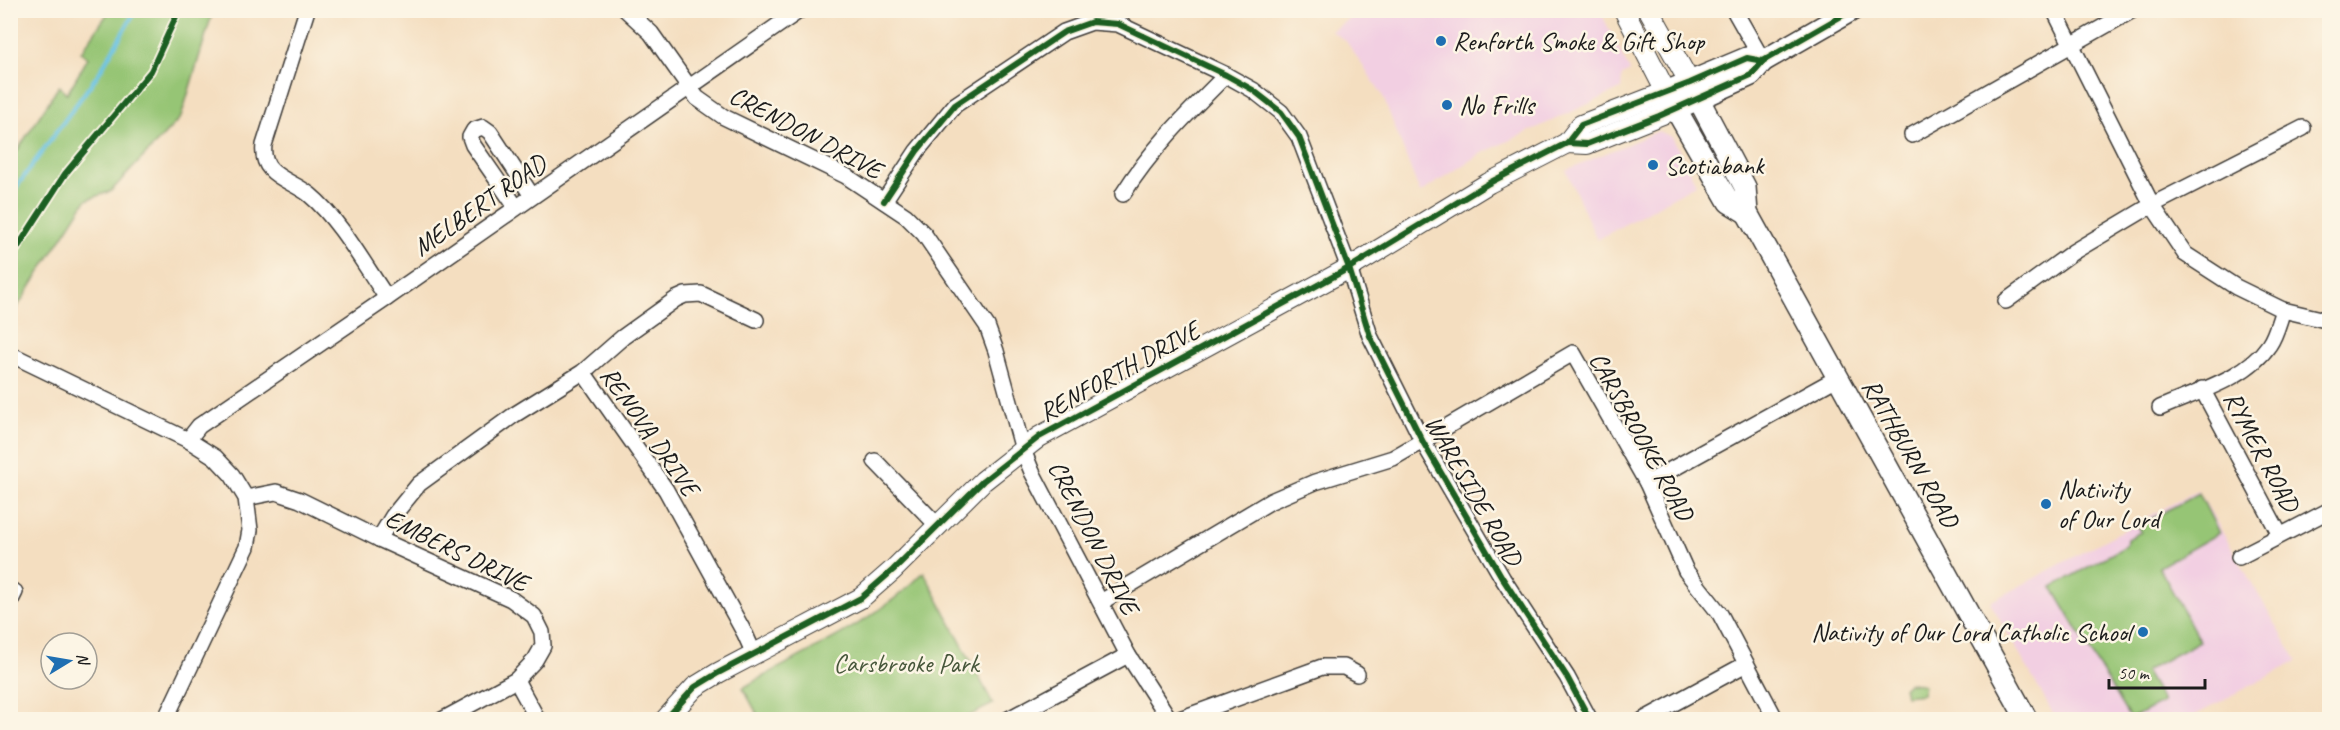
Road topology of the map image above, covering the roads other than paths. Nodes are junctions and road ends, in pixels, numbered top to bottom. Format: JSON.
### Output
{"nodes":[{"id":1,"x":307,"y":10,"type":"edge"},
{"id":2,"x":626,"y":10,"type":"edge"},
{"id":3,"x":800,"y":10,"type":"edge"},
{"id":4,"x":1624,"y":10,"type":"edge"},
{"id":5,"x":1649,"y":10,"type":"edge"},
{"id":6,"x":1734,"y":10,"type":"edge"},
{"id":7,"x":1852,"y":10,"type":"edge"},
{"id":8,"x":2054,"y":10,"type":"edge"},
{"id":9,"x":2133,"y":10,"type":"edge"},
{"id":10,"x":2072,"y":45,"type":"junction"},
{"id":11,"x":1763,"y":61,"type":"junction"},
{"id":12,"x":1226,"y":75,"type":"junction"},
{"id":13,"x":690,"y":87,"type":"junction"},
{"id":14,"x":1694,"y":91,"type":"junction"},
{"id":15,"x":1671,"y":100,"type":"junction"},
{"id":16,"x":2303,"y":128,"type":"dead end"},
{"id":17,"x":1912,"y":135,"type":"dead end"},
{"id":18,"x":1123,"y":194,"type":"dead end"},
{"id":19,"x":532,"y":196,"type":"junction"},
{"id":20,"x":884,"y":201,"type":"junction"},
{"id":21,"x":2152,"y":205,"type":"junction"},
{"id":22,"x":516,"y":207,"type":"junction"},
{"id":23,"x":1748,"y":213,"type":"junction"},
{"id":24,"x":1349,"y":268,"type":"junction"},
{"id":25,"x":387,"y":298,"type":"junction"},
{"id":26,"x":2006,"y":301,"type":"dead end"},
{"id":27,"x":2283,"y":310,"type":"junction"},
{"id":28,"x":756,"y":320,"type":"dead end"},
{"id":29,"x":2330,"y":321,"type":"edge"},
{"id":30,"x":10,"y":354,"type":"edge"},
{"id":31,"x":583,"y":372,"type":"junction"},
{"id":32,"x":1837,"y":378,"type":"junction"},
{"id":33,"x":2202,"y":389,"type":"junction"},
{"id":34,"x":2160,"y":408,"type":"dead end"},
{"id":35,"x":188,"y":440,"type":"junction"},
{"id":36,"x":1422,"y":442,"type":"junction"},
{"id":37,"x":1023,"y":450,"type":"junction"},
{"id":38,"x":875,"y":461,"type":"dead end"},
{"id":39,"x":1647,"y":483,"type":"junction"},
{"id":40,"x":246,"y":498,"type":"junction"},
{"id":41,"x":2330,"y":510,"type":"edge"},
{"id":42,"x":937,"y":525,"type":"junction"},
{"id":43,"x":2280,"y":535,"type":"junction"},
{"id":44,"x":379,"y":539,"type":"junction"},
{"id":45,"x":2239,"y":557,"type":"dead end"},
{"id":46,"x":1101,"y":602,"type":"junction"},
{"id":47,"x":754,"y":654,"type":"junction"},
{"id":48,"x":1128,"y":655,"type":"junction"},
{"id":49,"x":1746,"y":664,"type":"junction"},
{"id":50,"x":1357,"y":674,"type":"dead end"},
{"id":51,"x":516,"y":680,"type":"junction"},
{"id":52,"x":165,"y":720,"type":"edge"},
{"id":53,"x":442,"y":720,"type":"edge"},
{"id":54,"x":538,"y":720,"type":"edge"},
{"id":55,"x":665,"y":720,"type":"edge"},
{"id":56,"x":1008,"y":720,"type":"edge"},
{"id":57,"x":1170,"y":720,"type":"edge"},
{"id":58,"x":1177,"y":720,"type":"edge"},
{"id":59,"x":1590,"y":720,"type":"edge"},
{"id":60,"x":1642,"y":720,"type":"edge"},
{"id":61,"x":1776,"y":720,"type":"edge"},
{"id":62,"x":2027,"y":720,"type":"edge"}],
"edges":[{"from":1,"to":25,"type":"street"},
{"from":2,"to":13,"type":"street","name":"CRENDON DRIVE"},
{"from":3,"to":13,"type":"street","name":"MELBERT ROAD"},
{"from":4,"to":15,"type":"street","name":"RATHBURN ROAD"},
{"from":5,"to":14,"type":"street","name":"RATHBURN ROAD"},
{"from":6,"to":11,"type":"street"},
{"from":7,"to":11,"type":"main road","name":"RENFORTH DRIVE"},
{"from":8,"to":10,"type":"street"},
{"from":9,"to":10,"type":"street"},
{"from":10,"to":17,"type":"street"},
{"from":10,"to":21,"type":"street"},
{"from":11,"to":14,"type":"main road","name":"RENFORTH DRIVE"},
{"from":12,"to":18,"type":"street"},
{"from":12,"to":20,"type":"street","name":"WARESIDE ROAD"},
{"from":12,"to":24,"type":"street","name":"WARESIDE ROAD"},
{"from":13,"to":19,"type":"street","name":"MELBERT ROAD"},
{"from":13,"to":20,"type":"street","name":"CRENDON DRIVE"},
{"from":14,"to":15,"type":"main road","name":"RENFORTH DRIVE"},
{"from":14,"to":23,"type":"main road","name":"RATHBURN ROAD"},
{"from":15,"to":23,"type":"main road","name":"RATHBURN ROAD"},
{"from":15,"to":24,"type":"street","name":"RENFORTH DRIVE"},
{"from":16,"to":21,"type":"street"},
{"from":19,"to":22,"type":"street","name":"MELBERT ROAD"},
{"from":19,"to":22,"type":"street"},
{"from":20,"to":37,"type":"street","name":"CRENDON DRIVE"},
{"from":21,"to":26,"type":"street"},
{"from":21,"to":27,"type":"street"},
{"from":22,"to":25,"type":"street","name":"MELBERT ROAD"},
{"from":23,"to":32,"type":"main road","name":"RATHBURN ROAD"},
{"from":24,"to":36,"type":"street","name":"WARESIDE ROAD"},
{"from":24,"to":37,"type":"street","name":"RENFORTH DRIVE"},
{"from":25,"to":35,"type":"street","name":"MELBERT ROAD"},
{"from":27,"to":29,"type":"street"},
{"from":27,"to":33,"type":"street"},
{"from":28,"to":31,"type":"street"},
{"from":30,"to":35,"type":"street"},
{"from":31,"to":44,"type":"street","name":"RENOVA DRIVE"},
{"from":31,"to":47,"type":"street","name":"RENOVA DRIVE"},
{"from":32,"to":39,"type":"street"},
{"from":32,"to":62,"type":"main road","name":"RATHBURN ROAD"},
{"from":33,"to":34,"type":"street"},
{"from":33,"to":43,"type":"street","name":"RYMER ROAD"},
{"from":35,"to":40,"type":"street"},
{"from":36,"to":39,"type":"street","name":"CARSBROOKE ROAD"},
{"from":36,"to":46,"type":"street","name":"CARSBROOKE ROAD"},
{"from":36,"to":59,"type":"street","name":"WARESIDE ROAD"},
{"from":37,"to":42,"type":"street","name":"RENFORTH DRIVE"},
{"from":37,"to":46,"type":"street","name":"CRENDON DRIVE"},
{"from":38,"to":42,"type":"street"},
{"from":39,"to":49,"type":"street","name":"CARSBROOKE ROAD"},
{"from":40,"to":44,"type":"street","name":"EMBERS DRIVE"},
{"from":40,"to":52,"type":"street"},
{"from":41,"to":43,"type":"street"},
{"from":42,"to":47,"type":"street","name":"RENFORTH DRIVE"},
{"from":43,"to":45,"type":"street"},
{"from":44,"to":51,"type":"street","name":"EMBERS DRIVE"},
{"from":46,"to":48,"type":"street","name":"CRENDON DRIVE"},
{"from":47,"to":55,"type":"street","name":"RENFORTH DRIVE"},
{"from":48,"to":56,"type":"street"},
{"from":48,"to":57,"type":"street","name":"CRENDON DRIVE"},
{"from":49,"to":60,"type":"street"},
{"from":49,"to":61,"type":"street","name":"CARSBROOKE ROAD"},
{"from":50,"to":58,"type":"street"},
{"from":51,"to":53,"type":"street"},
{"from":51,"to":54,"type":"street"}]}
